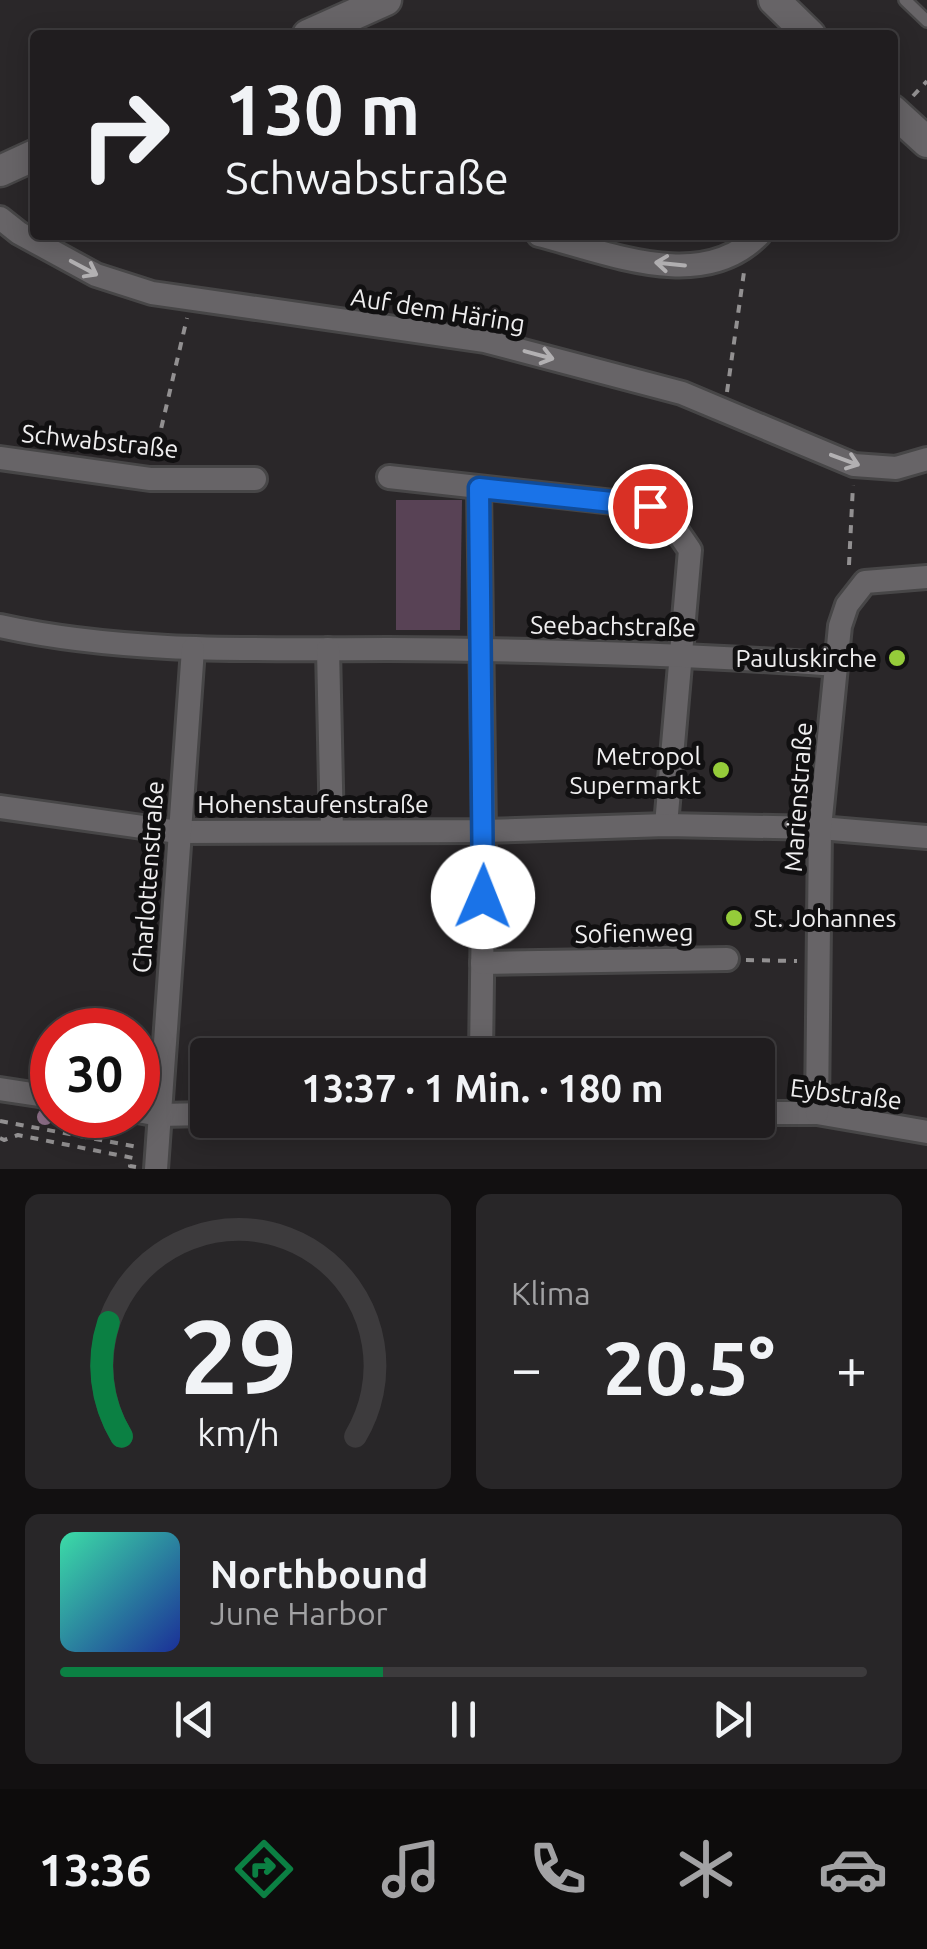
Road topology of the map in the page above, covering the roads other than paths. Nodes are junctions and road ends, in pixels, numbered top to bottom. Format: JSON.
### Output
{"nodes":[{"id":1,"x":386,"y":0,"type":"edge"},
{"id":2,"x":774,"y":0,"type":"edge"},
{"id":3,"x":905,"y":0,"type":"edge"},
{"id":4,"x":927,"y":21,"type":"edge"},
{"id":5,"x":319,"y":30,"type":"edge"},
{"id":6,"x":805,"y":30,"type":"edge"},
{"id":7,"x":898,"y":115,"type":"edge"},
{"id":8,"x":927,"y":142,"type":"edge"},
{"id":9,"x":30,"y":157,"type":"edge"},
{"id":10,"x":0,"y":170,"type":"edge"},
{"id":11,"x":0,"y":218,"type":"edge"},
{"id":12,"x":30,"y":239,"type":"edge"},
{"id":13,"x":33,"y":240,"type":"edge"},
{"id":14,"x":560,"y":240,"type":"edge"},
{"id":15,"x":752,"y":241,"type":"edge"},
{"id":16,"x":0,"y":458,"type":"edge"},
{"id":17,"x":927,"y":459,"type":"edge"},
{"id":18,"x":389,"y":477,"type":"dead end"},
{"id":19,"x":254,"y":479,"type":"dead end"},
{"id":20,"x":479,"y":488,"type":"junction"},
{"id":21,"x":927,"y":577,"type":"edge"},
{"id":22,"x":0,"y":626,"type":"edge"},
{"id":23,"x":193,"y":648,"type":"junction"},
{"id":24,"x":328,"y":649,"type":"junction"},
{"id":25,"x":480,"y":650,"type":"junction"},
{"id":26,"x":681,"y":654,"type":"junction"},
{"id":27,"x":837,"y":666,"type":"junction"},
{"id":28,"x":0,"y":807,"type":"edge"},
{"id":29,"x":666,"y":826,"type":"junction"},
{"id":30,"x":820,"y":828,"type":"junction"},
{"id":31,"x":332,"y":831,"type":"junction"},
{"id":32,"x":484,"y":831,"type":"junction"},
{"id":33,"x":178,"y":832,"type":"junction"},
{"id":34,"x":927,"y":836,"type":"edge"},
{"id":35,"x":726,"y":959,"type":"road end"},
{"id":36,"x":482,"y":963,"type":"junction"},
{"id":37,"x":159,"y":1008,"type":"edge"},
{"id":38,"x":481,"y":1038,"type":"edge"},
{"id":39,"x":0,"y":1089,"type":"edge"},
{"id":40,"x":30,"y":1094,"type":"edge"},
{"id":41,"x":817,"y":1112,"type":"junction"},
{"id":42,"x":160,"y":1113,"type":"edge"},
{"id":43,"x":775,"y":1113,"type":"edge"},
{"id":44,"x":190,"y":1114,"type":"edge"},
{"id":45,"x":927,"y":1132,"type":"edge"},
{"id":46,"x":151,"y":1138,"type":"edge"},
{"id":47,"x":154,"y":1163,"type":"edge"}],
"edges":[{"from":1,"to":5,"type":"street"},
{"from":2,"to":6,"type":"street"},
{"from":3,"to":4,"type":"lane"},
{"from":7,"to":8,"type":"street"},
{"from":9,"to":10,"type":"street"},
{"from":11,"to":12,"type":"street","name":"Auf dem Häring","one_way":true},
{"from":13,"to":17,"type":"street","name":"Auf dem Häring","one_way":true},
{"from":15,"to":14,"type":"street","one_way":true},
{"from":16,"to":19,"type":"street","name":"Schwabstraße"},
{"from":18,"to":20,"type":"street"},
{"from":20,"to":25,"type":"street"},
{"from":20,"to":26,"type":"street"},
{"from":21,"to":27,"type":"street","name":"Marienstraße"},
{"from":22,"to":23,"type":"street","name":"Seebachstraße"},
{"from":23,"to":24,"type":"street","name":"Seebachstraße"},
{"from":23,"to":33,"type":"street","name":"Charlottenstraße"},
{"from":24,"to":25,"type":"street","name":"Seebachstraße"},
{"from":24,"to":31,"type":"street"},
{"from":25,"to":26,"type":"street","name":"Seebachstraße"},
{"from":25,"to":32,"type":"street"},
{"from":26,"to":27,"type":"street","name":"Seebachstraße"},
{"from":26,"to":29,"type":"street"},
{"from":27,"to":30,"type":"street","name":"Marienstraße"},
{"from":28,"to":33,"type":"street","name":"Hohenstaufenstraße"},
{"from":29,"to":30,"type":"street","name":"Hohenstaufenstraße"},
{"from":29,"to":32,"type":"street","name":"Hohenstaufenstraße"},
{"from":30,"to":34,"type":"street","name":"Hohenstaufenstraße"},
{"from":30,"to":41,"type":"street","name":"Marienstraße"},
{"from":31,"to":32,"type":"street","name":"Hohenstaufenstraße"},
{"from":31,"to":33,"type":"street","name":"Hohenstaufenstraße"},
{"from":32,"to":36,"type":"street"},
{"from":33,"to":37,"type":"street","name":"Charlottenstraße"},
{"from":35,"to":36,"type":"street","name":"Sofienweg"},
{"from":36,"to":38,"type":"street"},
{"from":39,"to":40,"type":"street"},
{"from":41,"to":43,"type":"street","name":"Eybstraße"},
{"from":41,"to":45,"type":"street","name":"Eybstraße"},
{"from":42,"to":44,"type":"street"},
{"from":46,"to":47,"type":"street","name":"Charlottenstraße"}]}
